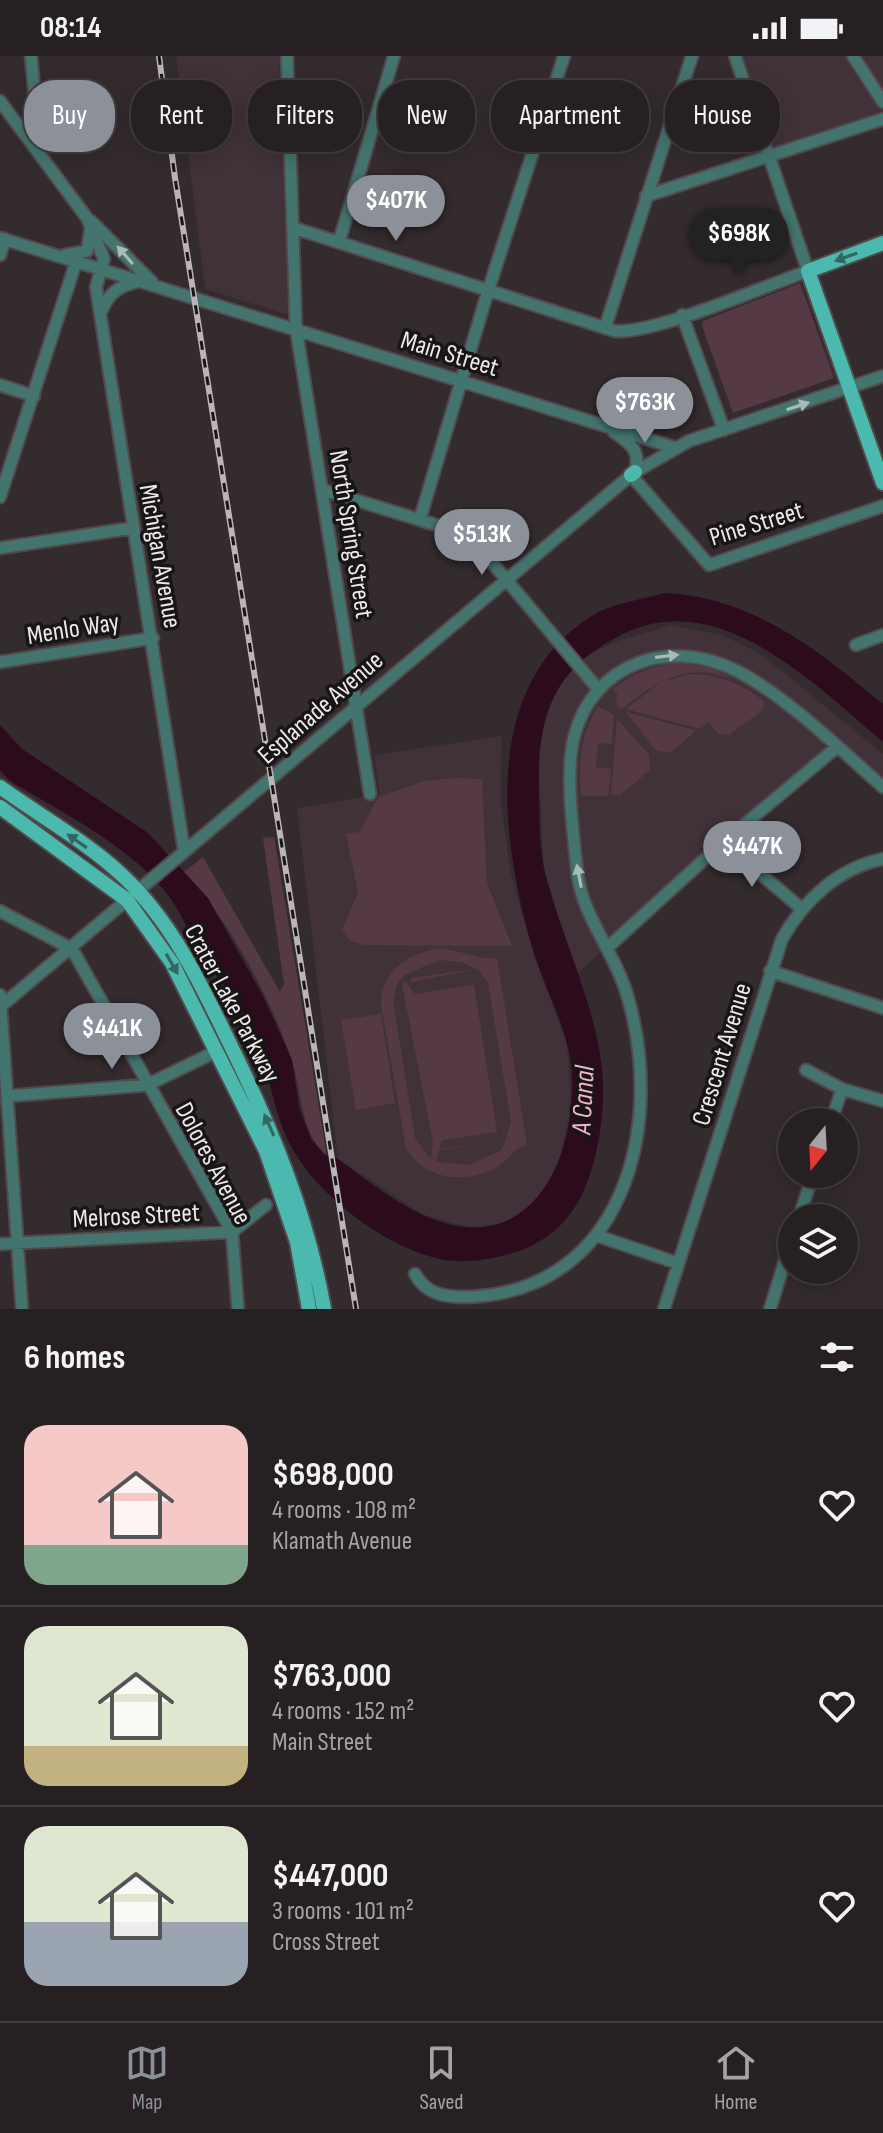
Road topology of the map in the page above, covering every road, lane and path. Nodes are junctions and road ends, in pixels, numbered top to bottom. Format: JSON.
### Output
{"nodes":[{"id":1,"x":31,"y":56,"type":"edge"},
{"id":2,"x":287,"y":56,"type":"edge"},
{"id":3,"x":394,"y":56,"type":"edge"},
{"id":4,"x":564,"y":56,"type":"edge"},
{"id":5,"x":692,"y":56,"type":"edge"},
{"id":6,"x":735,"y":56,"type":"edge"},
{"id":7,"x":853,"y":56,"type":"edge"},
{"id":8,"x":0,"y":101,"type":"edge"},
{"id":9,"x":883,"y":102,"type":"edge"},
{"id":10,"x":883,"y":119,"type":"edge"},
{"id":11,"x":40,"y":153,"type":"junction"},
{"id":12,"x":767,"y":154,"type":"junction"},
{"id":13,"x":646,"y":196,"type":"junction"},
{"id":14,"x":87,"y":218,"type":"junction"},
{"id":15,"x":294,"y":228,"type":"junction"},
{"id":16,"x":2,"y":239,"type":"edge"},
{"id":17,"x":339,"y":242,"type":"junction"},
{"id":18,"x":883,"y":243,"type":"edge"},
{"id":19,"x":0,"y":255,"type":"edge"},
{"id":20,"x":56,"y":256,"type":"junction"},
{"id":21,"x":76,"y":262,"type":"junction"},
{"id":22,"x":100,"y":270,"type":"junction"},
{"id":23,"x":808,"y":271,"type":"junction"},
{"id":24,"x":138,"y":282,"type":"junction"},
{"id":25,"x":165,"y":290,"type":"junction"},
{"id":26,"x":488,"y":291,"type":"junction"},
{"id":27,"x":102,"y":310,"type":"junction"},
{"id":28,"x":682,"y":315,"type":"junction"},
{"id":29,"x":296,"y":328,"type":"junction"},
{"id":30,"x":605,"y":328,"type":"junction"},
{"id":31,"x":883,"y":376,"type":"edge"},
{"id":32,"x":462,"y":379,"type":"junction"},
{"id":33,"x":0,"y":385,"type":"edge"},
{"id":34,"x":850,"y":389,"type":"junction"},
{"id":35,"x":34,"y":396,"type":"junction"},
{"id":36,"x":604,"y":425,"type":"junction"},
{"id":37,"x":724,"y":430,"type":"junction"},
{"id":38,"x":673,"y":447,"type":"junction"},
{"id":39,"x":633,"y":474,"type":"junction"},
{"id":40,"x":883,"y":483,"type":"edge"},
{"id":41,"x":323,"y":490,"type":"junction"},
{"id":42,"x":0,"y":497,"type":"edge"},
{"id":43,"x":883,"y":506,"type":"edge"},
{"id":44,"x":420,"y":519,"type":"junction"},
{"id":45,"x":132,"y":528,"type":"junction"},
{"id":46,"x":0,"y":548,"type":"edge"},
{"id":47,"x":507,"y":579,"type":"junction"},
{"id":48,"x":883,"y":635,"type":"edge"},
{"id":49,"x":153,"y":638,"type":"junction"},
{"id":50,"x":856,"y":645,"type":"dead end"},
{"id":51,"x":0,"y":662,"type":"edge"},
{"id":52,"x":598,"y":689,"type":"junction"},
{"id":53,"x":357,"y":708,"type":"junction"},
{"id":54,"x":837,"y":747,"type":"junction"},
{"id":55,"x":0,"y":787,"type":"edge"},
{"id":56,"x":883,"y":787,"type":"edge"},
{"id":57,"x":370,"y":794,"type":"dead end"},
{"id":58,"x":0,"y":807,"type":"edge"},
{"id":59,"x":723,"y":842,"type":"junction"},
{"id":60,"x":184,"y":850,"type":"junction"},
{"id":61,"x":883,"y":859,"type":"edge"},
{"id":62,"x":132,"y":895,"type":"junction"},
{"id":63,"x":802,"y":909,"type":"junction"},
{"id":64,"x":0,"y":911,"type":"edge"},
{"id":65,"x":607,"y":948,"type":"junction"},
{"id":66,"x":72,"y":949,"type":"junction"},
{"id":67,"x":770,"y":971,"type":"junction"},
{"id":68,"x":0,"y":1002,"type":"edge"},
{"id":69,"x":883,"y":1008,"type":"edge"},
{"id":70,"x":217,"y":1051,"type":"junction"},
{"id":71,"x":806,"y":1070,"type":"dead end"},
{"id":72,"x":147,"y":1085,"type":"junction"},
{"id":73,"x":842,"y":1089,"type":"junction"},
{"id":74,"x":8,"y":1096,"type":"junction"},
{"id":75,"x":883,"y":1101,"type":"edge"},
{"id":76,"x":836,"y":1108,"type":"edge"},
{"id":77,"x":266,"y":1205,"type":"dead end"},
{"id":78,"x":232,"y":1232,"type":"junction"},
{"id":79,"x":598,"y":1236,"type":"junction"},
{"id":80,"x":16,"y":1243,"type":"junction"},
{"id":81,"x":0,"y":1244,"type":"edge"},
{"id":82,"x":677,"y":1263,"type":"junction"},
{"id":83,"x":415,"y":1274,"type":"dead end"},
{"id":84,"x":778,"y":1283,"type":"edge"},
{"id":85,"x":309,"y":1308,"type":"edge"},
{"id":86,"x":22,"y":1309,"type":"edge"},
{"id":87,"x":238,"y":1309,"type":"edge"},
{"id":88,"x":324,"y":1309,"type":"edge"},
{"id":89,"x":664,"y":1309,"type":"edge"},
{"id":90,"x":770,"y":1309,"type":"edge"}],
"edges":[{"from":1,"to":11,"type":"street"},
{"from":2,"to":15,"type":"street","name":"North Spring Street"},
{"from":3,"to":17,"type":"street"},
{"from":4,"to":26,"type":"street"},
{"from":5,"to":13,"type":"street"},
{"from":6,"to":12,"type":"street"},
{"from":7,"to":9,"type":"street"},
{"from":8,"to":11,"type":"street"},
{"from":10,"to":12,"type":"street"},
{"from":11,"to":14,"type":"street"},
{"from":12,"to":13,"type":"street"},
{"from":12,"to":23,"type":"street"},
{"from":13,"to":30,"type":"street"},
{"from":14,"to":20,"type":"street"},
{"from":14,"to":22,"type":"street","name":"Michigan Avenue"},
{"from":25,"to":14,"type":"street","one_way":true},
{"from":15,"to":17,"type":"street"},
{"from":15,"to":29,"type":"street","name":"North Spring Street"},
{"from":16,"to":19,"type":"street"},
{"from":16,"to":20,"type":"street","name":"Main Street"},
{"from":17,"to":26,"type":"street"},
{"from":18,"to":23,"type":"main road","one_way":true},
{"from":20,"to":21,"type":"street","name":"Main Street"},
{"from":21,"to":22,"type":"street","name":"Main Street"},
{"from":21,"to":35,"type":"street"},
{"from":22,"to":24,"type":"street","name":"Main Street"},
{"from":22,"to":27,"type":"street","name":"Michigan Avenue"},
{"from":23,"to":28,"type":"street"},
{"from":23,"to":34,"type":"main road"},
{"from":24,"to":25,"type":"street","name":"Main Street"},
{"from":24,"to":27,"type":"street"},
{"from":25,"to":29,"type":"street","name":"Main Street"},
{"from":26,"to":30,"type":"street"},
{"from":26,"to":32,"type":"street"},
{"from":27,"to":45,"type":"street","name":"Michigan Avenue"},
{"from":28,"to":30,"type":"street"},
{"from":28,"to":37,"type":"street"},
{"from":29,"to":32,"type":"street","name":"Main Street"},
{"from":29,"to":41,"type":"street","name":"North Spring Street"},
{"from":31,"to":34,"type":"street"},
{"from":32,"to":36,"type":"street","name":"Main Street"},
{"from":32,"to":44,"type":"street"},
{"from":33,"to":35,"type":"street"},
{"from":37,"to":34,"type":"street","one_way":true},
{"from":34,"to":40,"type":"main road"},
{"from":35,"to":42,"type":"street"},
{"from":36,"to":38,"type":"street","name":"Main Street"},
{"from":36,"to":39,"type":"street"},
{"from":37,"to":38,"type":"street"},
{"from":38,"to":39,"type":"street","name":"Esplanade Avenue"},
{"from":39,"to":43,"type":"street","name":"Pine Street"},
{"from":39,"to":47,"type":"street","name":"Esplanade Avenue"},
{"from":41,"to":44,"type":"street"},
{"from":41,"to":53,"type":"street","name":"North Spring Street"},
{"from":44,"to":47,"type":"street"},
{"from":45,"to":46,"type":"street"},
{"from":45,"to":49,"type":"street","name":"Michigan Avenue"},
{"from":47,"to":52,"type":"street"},
{"from":47,"to":53,"type":"street","name":"Esplanade Avenue"},
{"from":48,"to":50,"type":"street"},
{"from":49,"to":51,"type":"street","name":"Menlo Way"},
{"from":49,"to":60,"type":"street","name":"Michigan Avenue"},
{"from":52,"to":54,"type":"street","one_way":true},
{"from":65,"to":52,"type":"street","one_way":true},
{"from":53,"to":57,"type":"street","name":"North Spring Street"},
{"from":53,"to":60,"type":"street","name":"Esplanade Avenue"},
{"from":54,"to":56,"type":"street"},
{"from":54,"to":59,"type":"street"},
{"from":62,"to":55,"type":"main road","name":"Crater Lake Parkway","one_way":true},
{"from":58,"to":62,"type":"main road","name":"Crater Lake Parkway"},
{"from":59,"to":63,"type":"street"},
{"from":59,"to":65,"type":"street"},
{"from":60,"to":62,"type":"street","name":"Esplanade Avenue"},
{"from":61,"to":63,"type":"street","name":"Crescent Avenue"},
{"from":62,"to":66,"type":"street","name":"Esplanade Avenue"},
{"from":62,"to":70,"type":"main road","name":"Crater Lake Parkway","one_way":true},
{"from":88,"to":62,"type":"main road","name":"Crater Lake Parkway","one_way":true},
{"from":63,"to":67,"type":"street","name":"Crescent Avenue"},
{"from":64,"to":66,"type":"street"},
{"from":65,"to":79,"type":"street"},
{"from":66,"to":68,"type":"street","name":"Esplanade Avenue"},
{"from":66,"to":72,"type":"street","name":"Dolores Avenue"},
{"from":67,"to":69,"type":"street"},
{"from":67,"to":82,"type":"street","name":"Crescent Avenue"},
{"from":68,"to":74,"type":"street"},
{"from":70,"to":72,"type":"street"},
{"from":70,"to":85,"type":"main road","name":"Crater Lake Parkway"},
{"from":71,"to":73,"type":"street"},
{"from":72,"to":74,"type":"street"},
{"from":72,"to":78,"type":"street","name":"Dolores Avenue"},
{"from":73,"to":75,"type":"street"},
{"from":73,"to":76,"type":"street"},
{"from":74,"to":80,"type":"street"},
{"from":77,"to":78,"type":"street","name":"Melrose Street"},
{"from":78,"to":80,"type":"street","name":"Melrose Street"},
{"from":78,"to":87,"type":"street","name":"Dolores Avenue"},
{"from":79,"to":82,"type":"street"},
{"from":79,"to":83,"type":"street"},
{"from":80,"to":81,"type":"street","name":"Melrose Street"},
{"from":80,"to":86,"type":"street"},
{"from":82,"to":89,"type":"street","name":"Crescent Avenue"},
{"from":84,"to":90,"type":"street"}]}
